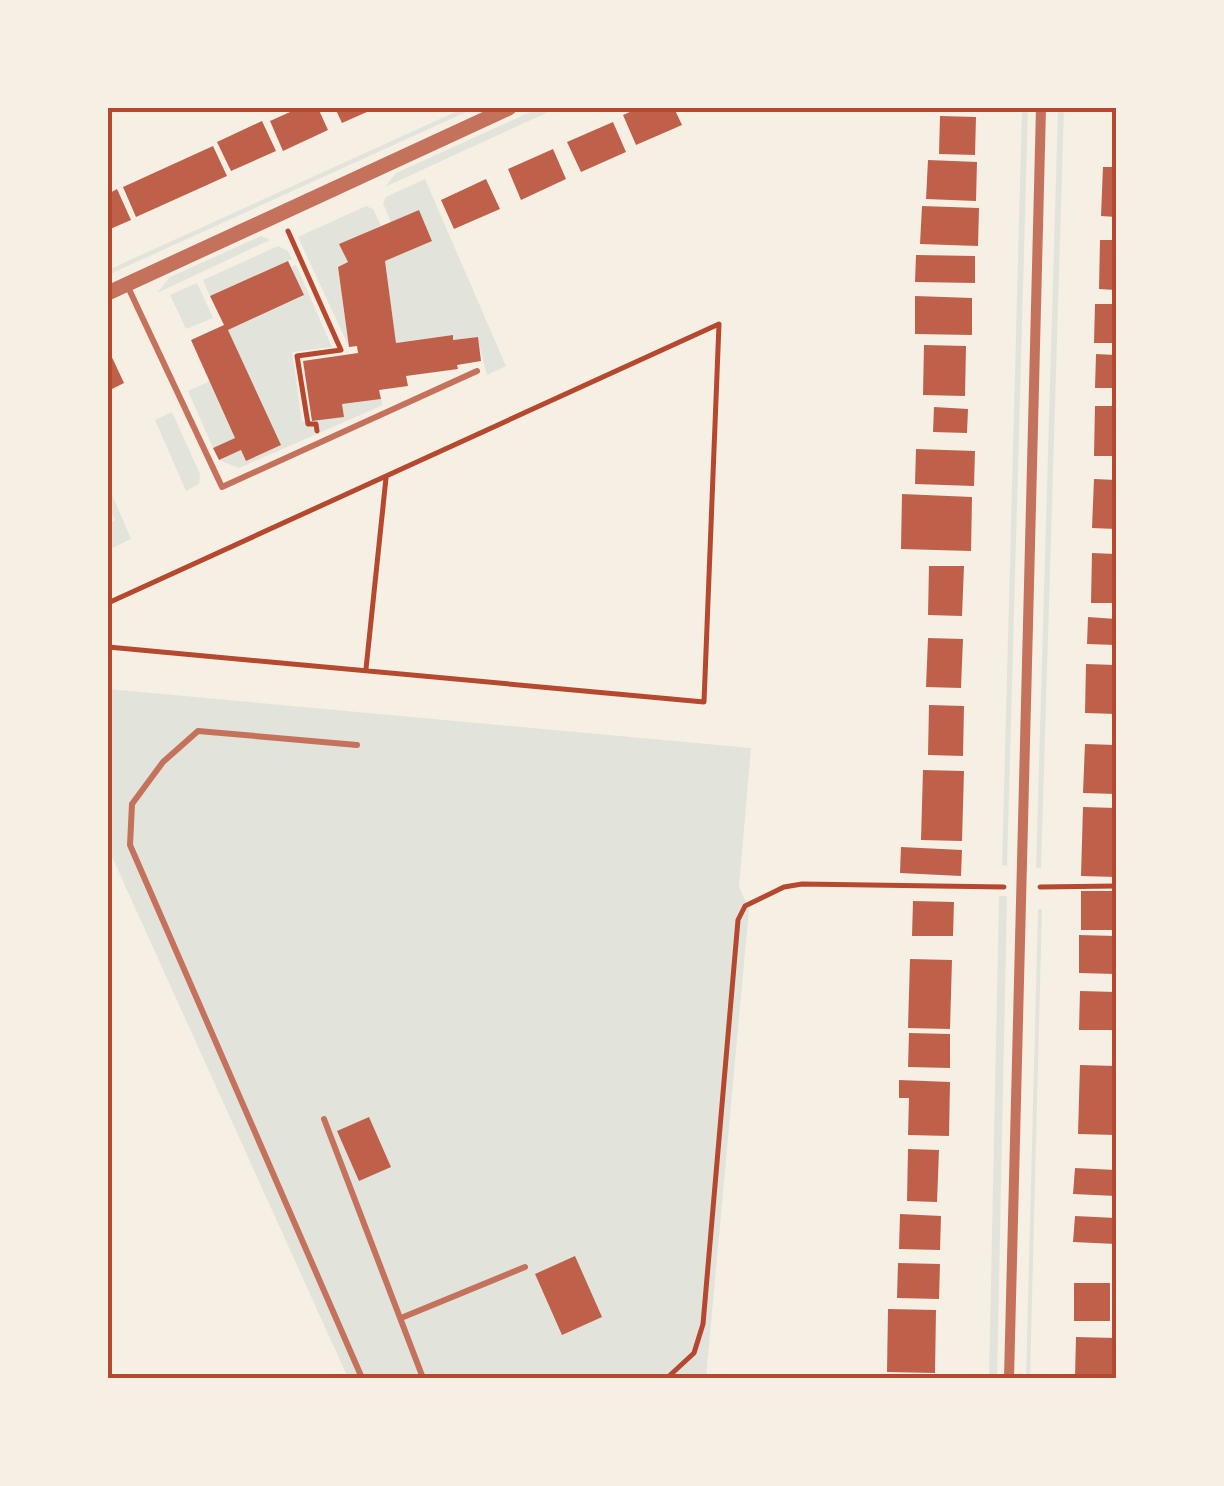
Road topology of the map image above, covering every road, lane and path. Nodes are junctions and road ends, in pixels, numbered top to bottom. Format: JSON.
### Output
{"nodes":[{"id":1,"x":509,"y":108,"type":"edge"},
{"id":2,"x":1042,"y":108,"type":"edge"},
{"id":3,"x":280,"y":212,"type":"junction"},
{"id":4,"x":126,"y":284,"type":"junction"},
{"id":5,"x":108,"y":292,"type":"edge"},
{"id":6,"x":477,"y":371,"type":"dead end"},
{"id":7,"x":319,"y":444,"type":"junction"},
{"id":8,"x":386,"y":478,"type":"junction"},
{"id":9,"x":108,"y":603,"type":"edge"},
{"id":10,"x":108,"y":647,"type":"edge"},
{"id":11,"x":366,"y":669,"type":"junction"},
{"id":12,"x":356,"y":745,"type":"dead end"},
{"id":13,"x":1116,"y":886,"type":"edge"},
{"id":14,"x":1020,"y":887,"type":"junction"},
{"id":15,"x":324,"y":1120,"type":"dead end"},
{"id":16,"x":524,"y":1266,"type":"dead end"},
{"id":17,"x":401,"y":1318,"type":"junction"},
{"id":18,"x":362,"y":1378,"type":"edge"},
{"id":19,"x":423,"y":1378,"type":"edge"},
{"id":20,"x":667,"y":1378,"type":"edge"},
{"id":21,"x":1009,"y":1378,"type":"edge"}],
"edges":[{"from":1,"to":3,"type":"street"},
{"from":2,"to":14,"type":"street"},
{"from":3,"to":4,"type":"street"},
{"from":3,"to":7,"type":"path"},
{"from":4,"to":5,"type":"street"},
{"from":4,"to":7,"type":"lane"},
{"from":6,"to":7,"type":"lane"},
{"from":8,"to":9,"type":"path"},
{"from":8,"to":11,"type":"path"},
{"from":8,"to":11,"type":"path"},
{"from":10,"to":11,"type":"path"},
{"from":12,"to":18,"type":"lane"},
{"from":13,"to":14,"type":"path"},
{"from":14,"to":20,"type":"path"},
{"from":14,"to":21,"type":"street"},
{"from":15,"to":17,"type":"lane"},
{"from":16,"to":17,"type":"lane"},
{"from":17,"to":19,"type":"lane"}]}
